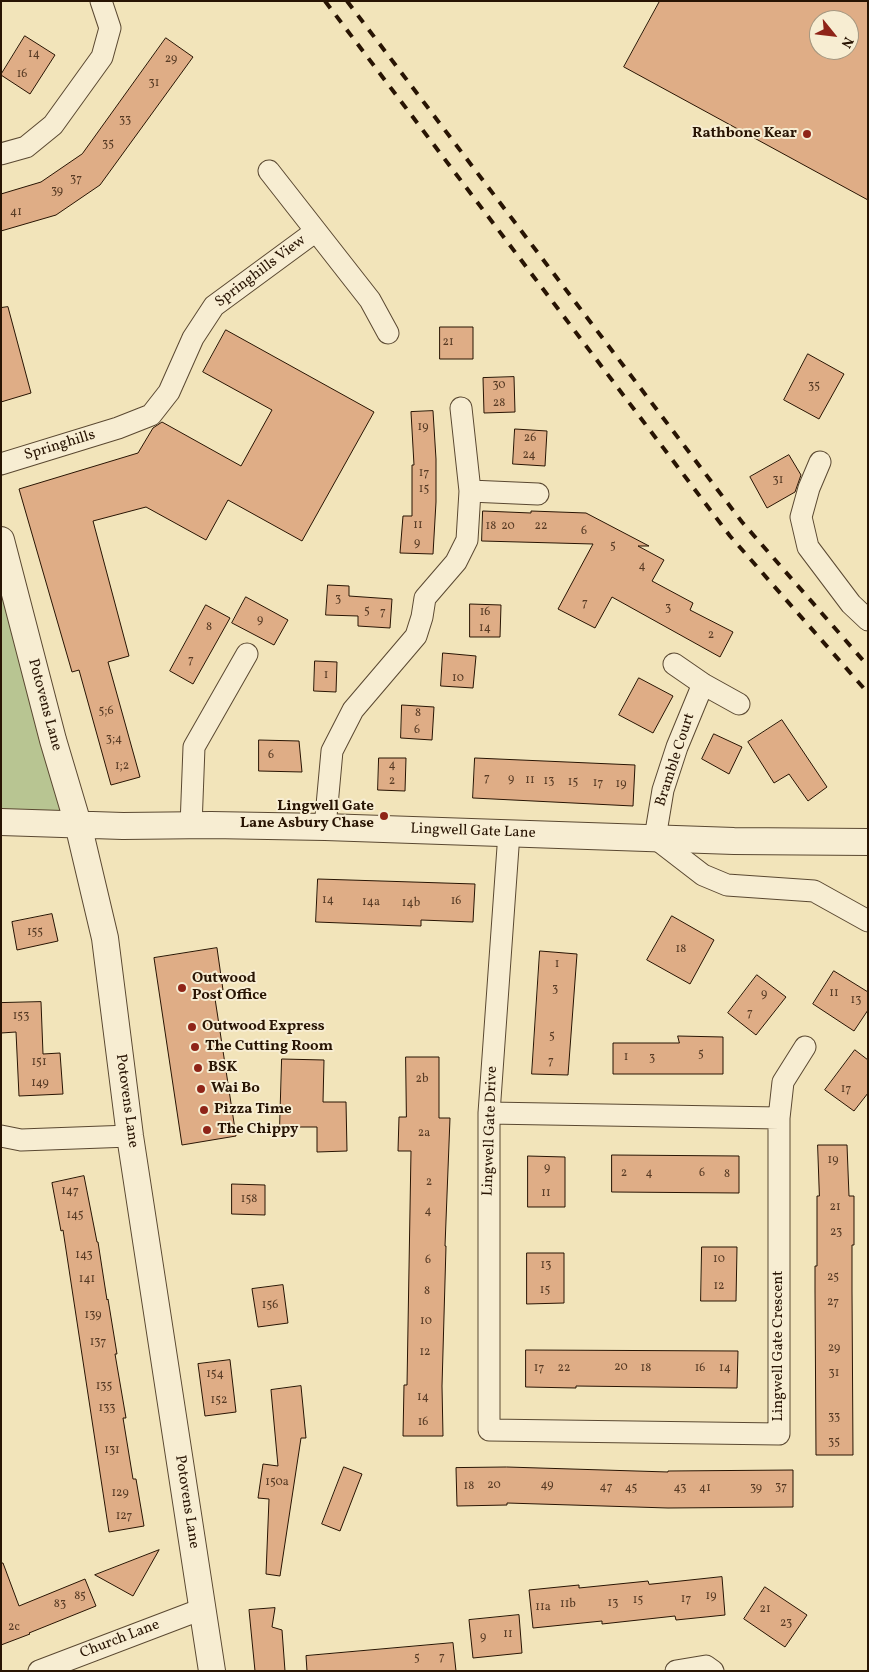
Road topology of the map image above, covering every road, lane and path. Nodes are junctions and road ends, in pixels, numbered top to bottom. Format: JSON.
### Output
{"nodes":[{"id":1,"x":101,"y":1,"type":"edge"},
{"id":2,"x":1,"y":154,"type":"edge"},
{"id":3,"x":269,"y":171,"type":"dead end"},
{"id":4,"x":316,"y":231,"type":"junction"},
{"id":5,"x":388,"y":333,"type":"dead end"},
{"id":6,"x":462,"y":408,"type":"dead end"},
{"id":7,"x":118,"y":428,"type":"joint"},
{"id":8,"x":820,"y":462,"type":"dead end"},
{"id":9,"x":1,"y":464,"type":"edge"},
{"id":10,"x":470,"y":492,"type":"junction"},
{"id":11,"x":538,"y":494,"type":"dead end"},
{"id":12,"x":1,"y":540,"type":"edge"},
{"id":13,"x":868,"y":620,"type":"edge"},
{"id":14,"x":247,"y":654,"type":"dead end"},
{"id":15,"x":674,"y":664,"type":"dead end"},
{"id":16,"x":702,"y":684,"type":"junction"},
{"id":17,"x":739,"y":704,"type":"dead end"},
{"id":18,"x":1,"y":822,"type":"edge"},
{"id":19,"x":78,"y":824,"type":"junction"},
{"id":20,"x":191,"y":826,"type":"junction"},
{"id":21,"x":325,"y":828,"type":"junction"},
{"id":22,"x":509,"y":833,"type":"junction"},
{"id":23,"x":655,"y":838,"type":"junction"},
{"id":24,"x":868,"y":842,"type":"edge"},
{"id":25,"x":868,"y":921,"type":"edge"},
{"id":26,"x":805,"y":1047,"type":"dead end"},
{"id":27,"x":489,"y":1113,"type":"junction"},
{"id":28,"x":778,"y":1118,"type":"junction"},
{"id":29,"x":1,"y":1136,"type":"edge"},
{"id":30,"x":130,"y":1136,"type":"junction"},
{"id":31,"x":489,"y":1430,"type":"joint"},
{"id":32,"x":202,"y":1609,"type":"junction"},
{"id":33,"x":39,"y":1671,"type":"edge"},
{"id":34,"x":212,"y":1671,"type":"edge"},
{"id":35,"x":676,"y":1671,"type":"edge"},
{"id":36,"x":714,"y":1671,"type":"edge"}],
"edges":[{"from":1,"to":2,"type":"street"},
{"from":3,"to":4,"type":"street","name":"Springhills View"},
{"from":4,"to":5,"type":"street","name":"Springhills View"},
{"from":4,"to":7,"type":"street","name":"Springhills View"},
{"from":6,"to":10,"type":"street"},
{"from":7,"to":9,"type":"street","name":"Springhills"},
{"from":8,"to":13,"type":"street"},
{"from":10,"to":11,"type":"street"},
{"from":10,"to":21,"type":"street"},
{"from":12,"to":19,"type":"street","name":"Potovens Lane"},
{"from":14,"to":20,"type":"street"},
{"from":15,"to":16,"type":"street"},
{"from":16,"to":17,"type":"street"},
{"from":16,"to":23,"type":"street","name":"Bramble Court"},
{"from":18,"to":19,"type":"street","name":"Lingwell Gate Lane"},
{"from":19,"to":20,"type":"street","name":"Lingwell Gate Lane"},
{"from":19,"to":30,"type":"street","name":"Potovens Lane"},
{"from":20,"to":21,"type":"street","name":"Lingwell Gate Lane"},
{"from":21,"to":22,"type":"street","name":"Lingwell Gate Lane"},
{"from":22,"to":23,"type":"street","name":"Lingwell Gate Lane"},
{"from":22,"to":27,"type":"street","name":"Lingwell Gate Drive"},
{"from":23,"to":24,"type":"street","name":"Lingwell Gate Lane"},
{"from":23,"to":25,"type":"street"},
{"from":26,"to":28,"type":"street","name":"Lingwell Gate Crescent"},
{"from":27,"to":28,"type":"street"},
{"from":27,"to":31,"type":"street","name":"Lingwell Gate Drive"},
{"from":28,"to":31,"type":"street","name":"Lingwell Gate Crescent"},
{"from":29,"to":30,"type":"street"},
{"from":30,"to":32,"type":"street","name":"Potovens Lane"},
{"from":32,"to":33,"type":"street","name":"Church Lane"},
{"from":32,"to":34,"type":"street","name":"Potovens Lane"},
{"from":35,"to":36,"type":"street"}]}
